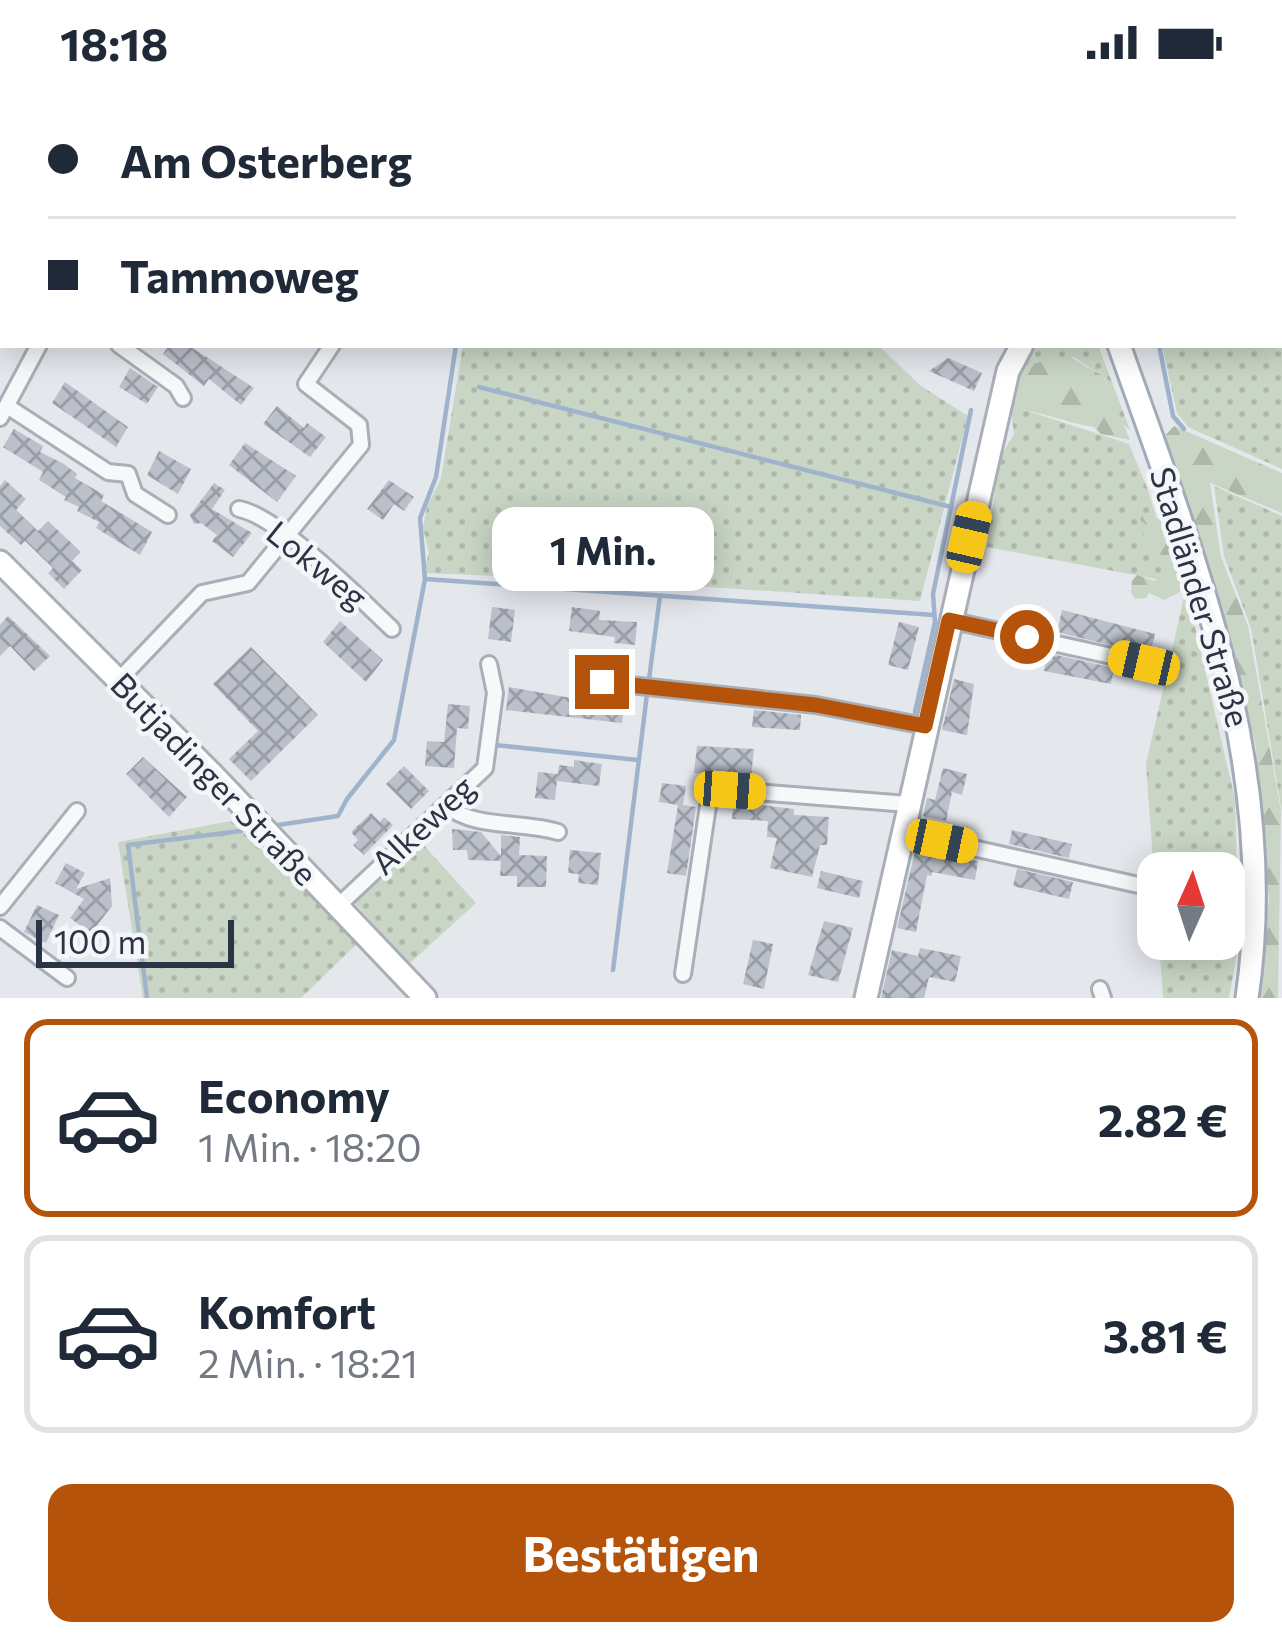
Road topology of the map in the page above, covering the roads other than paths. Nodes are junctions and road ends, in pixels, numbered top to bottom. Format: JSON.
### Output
{"nodes":[{"id":1,"x":37,"y":348,"type":"edge"},
{"id":2,"x":123,"y":348,"type":"edge"},
{"id":3,"x":330,"y":348,"type":"edge"},
{"id":4,"x":1020,"y":348,"type":"edge"},
{"id":5,"x":1121,"y":348,"type":"edge"},
{"id":6,"x":183,"y":398,"type":"dead end"},
{"id":7,"x":4,"y":412,"type":"edge"},
{"id":8,"x":239,"y":509,"type":"dead end"},
{"id":9,"x":168,"y":515,"type":"dead end"},
{"id":10,"x":286,"y":537,"type":"junction"},
{"id":11,"x":0,"y":562,"type":"edge"},
{"id":12,"x":949,"y":620,"type":"junction"},
{"id":13,"x":392,"y":629,"type":"dead end"},
{"id":14,"x":1144,"y":663,"type":"dead end"},
{"id":15,"x":489,"y":664,"type":"dead end"},
{"id":16,"x":118,"y":681,"type":"junction"},
{"id":17,"x":602,"y":682,"type":"dead end"},
{"id":18,"x":925,"y":726,"type":"junction"},
{"id":19,"x":908,"y":804,"type":"junction"},
{"id":20,"x":448,"y":806,"type":"junction"},
{"id":21,"x":76,"y":811,"type":"dead end"},
{"id":22,"x":558,"y":832,"type":"dead end"},
{"id":23,"x":902,"y":832,"type":"junction"},
{"id":24,"x":1137,"y":885,"type":"edge"},
{"id":25,"x":1,"y":900,"type":"edge"},
{"id":26,"x":338,"y":906,"type":"junction"},
{"id":27,"x":0,"y":928,"type":"edge"},
{"id":28,"x":682,"y":974,"type":"dead end"},
{"id":29,"x":67,"y":978,"type":"dead end"},
{"id":30,"x":425,"y":998,"type":"edge"},
{"id":31,"x":866,"y":998,"type":"edge"},
{"id":32,"x":1247,"y":998,"type":"edge"}],
"edges":[{"from":1,"to":7,"type":"street"},
{"from":2,"to":6,"type":"street"},
{"from":3,"to":10,"type":"street"},
{"from":4,"to":12,"type":"main road"},
{"from":5,"to":32,"type":"main road","name":"Stadländer Straße"},
{"from":7,"to":9,"type":"street"},
{"from":8,"to":10,"type":"street","name":"Lokweg"},
{"from":10,"to":13,"type":"street","name":"Lokweg"},
{"from":10,"to":16,"type":"street"},
{"from":11,"to":16,"type":"main road","name":"Butjadinger Straße"},
{"from":12,"to":14,"type":"street"},
{"from":12,"to":18,"type":"main road"},
{"from":15,"to":20,"type":"street","name":"Alkeweg"},
{"from":16,"to":26,"type":"main road","name":"Butjadinger Straße"},
{"from":17,"to":18,"type":"street"},
{"from":18,"to":19,"type":"main road"},
{"from":19,"to":23,"type":"main road"},
{"from":19,"to":28,"type":"street"},
{"from":20,"to":22,"type":"street"},
{"from":20,"to":26,"type":"street","name":"Alkeweg"},
{"from":21,"to":25,"type":"street"},
{"from":23,"to":24,"type":"street"},
{"from":23,"to":31,"type":"main road"},
{"from":26,"to":30,"type":"main road","name":"Butjadinger Straße"},
{"from":27,"to":29,"type":"street"}]}
